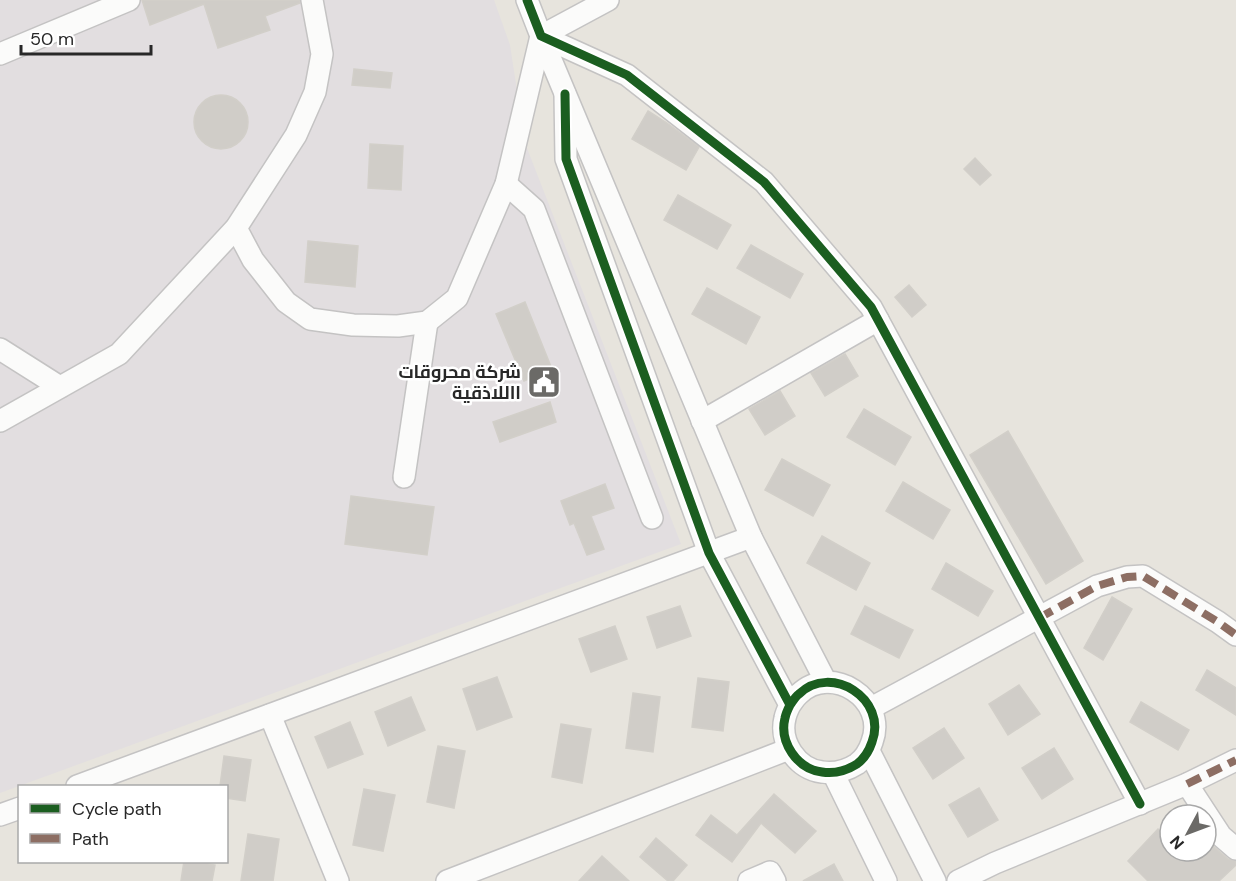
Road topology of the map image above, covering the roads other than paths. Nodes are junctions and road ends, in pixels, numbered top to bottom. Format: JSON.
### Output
{"nodes":[{"id":1,"x":129,"y":0,"type":"edge"},
{"id":2,"x":312,"y":0,"type":"edge"},
{"id":3,"x":527,"y":0,"type":"edge"},
{"id":4,"x":608,"y":0,"type":"edge"},
{"id":5,"x":541,"y":36,"type":"junction"},
{"id":6,"x":0,"y":54,"type":"edge"},
{"id":7,"x":565,"y":94,"type":"junction"},
{"id":8,"x":506,"y":184,"type":"junction"},
{"id":9,"x":236,"y":228,"type":"junction"},
{"id":10,"x":878,"y":320,"type":"junction"},
{"id":11,"x":427,"y":322,"type":"junction"},
{"id":12,"x":0,"y":349,"type":"edge"},
{"id":13,"x":60,"y":387,"type":"junction"},
{"id":14,"x":0,"y":421,"type":"edge"},
{"id":15,"x":702,"y":421,"type":"junction"},
{"id":16,"x":404,"y":477,"type":"dead end"},
{"id":17,"x":652,"y":518,"type":"dead end"},
{"id":18,"x":751,"y":537,"type":"junction"},
{"id":19,"x":709,"y":553,"type":"junction"},
{"id":20,"x":1039,"y":618,"type":"junction"},
{"id":21,"x":1236,"y":635,"type":"edge"},
{"id":22,"x":826,"y":682,"type":"junction"},
{"id":23,"x":790,"y":705,"type":"junction"},
{"id":24,"x":870,"y":708,"type":"junction"},
{"id":25,"x":270,"y":715,"type":"junction"},
{"id":26,"x":789,"y":749,"type":"junction"},
{"id":27,"x":869,"y":751,"type":"junction"},
{"id":28,"x":1236,"y":760,"type":"edge"},
{"id":29,"x":833,"y":773,"type":"junction"},
{"id":30,"x":1187,"y":784,"type":"junction"},
{"id":31,"x":80,"y":785,"type":"edge"},
{"id":32,"x":1140,"y":804,"type":"junction"},
{"id":33,"x":18,"y":809,"type":"edge"},
{"id":34,"x":0,"y":815,"type":"edge"},
{"id":35,"x":1236,"y":849,"type":"edge"},
{"id":36,"x":338,"y":881,"type":"edge"},
{"id":37,"x":447,"y":881,"type":"edge"},
{"id":38,"x":749,"y":881,"type":"edge"},
{"id":39,"x":775,"y":881,"type":"edge"},
{"id":40,"x":886,"y":881,"type":"edge"},
{"id":41,"x":935,"y":881,"type":"edge"},
{"id":42,"x":958,"y":881,"type":"edge"}],
"edges":[{"from":1,"to":6,"type":"street"},
{"from":2,"to":9,"type":"street"},
{"from":3,"to":5,"type":"street"},
{"from":4,"to":5,"type":"street"},
{"from":5,"to":7,"type":"street"},
{"from":5,"to":8,"type":"street"},
{"from":5,"to":10,"type":"street"},
{"from":7,"to":15,"type":"street"},
{"from":7,"to":19,"type":"street"},
{"from":8,"to":11,"type":"street"},
{"from":8,"to":17,"type":"street"},
{"from":9,"to":11,"type":"street"},
{"from":9,"to":13,"type":"street"},
{"from":10,"to":15,"type":"street"},
{"from":10,"to":20,"type":"street"},
{"from":11,"to":16,"type":"street"},
{"from":12,"to":13,"type":"street"},
{"from":13,"to":14,"type":"street"},
{"from":15,"to":18,"type":"street"},
{"from":18,"to":19,"type":"street"},
{"from":18,"to":22,"type":"street"},
{"from":19,"to":23,"type":"street"},
{"from":19,"to":25,"type":"street"},
{"from":20,"to":21,"type":"street"},
{"from":20,"to":24,"type":"street"},
{"from":20,"to":32,"type":"street"},
{"from":22,"to":23,"type":"street"},
{"from":22,"to":24,"type":"street"},
{"from":23,"to":26,"type":"street"},
{"from":24,"to":27,"type":"street"},
{"from":25,"to":31,"type":"street"},
{"from":25,"to":36,"type":"street"},
{"from":26,"to":29,"type":"street"},
{"from":26,"to":37,"type":"street"},
{"from":27,"to":29,"type":"street"},
{"from":27,"to":41,"type":"street"},
{"from":28,"to":30,"type":"street"},
{"from":29,"to":40,"type":"street"},
{"from":30,"to":32,"type":"street"},
{"from":30,"to":35,"type":"street"},
{"from":32,"to":42,"type":"street"},
{"from":33,"to":34,"type":"street"},
{"from":38,"to":39,"type":"street"}]}
